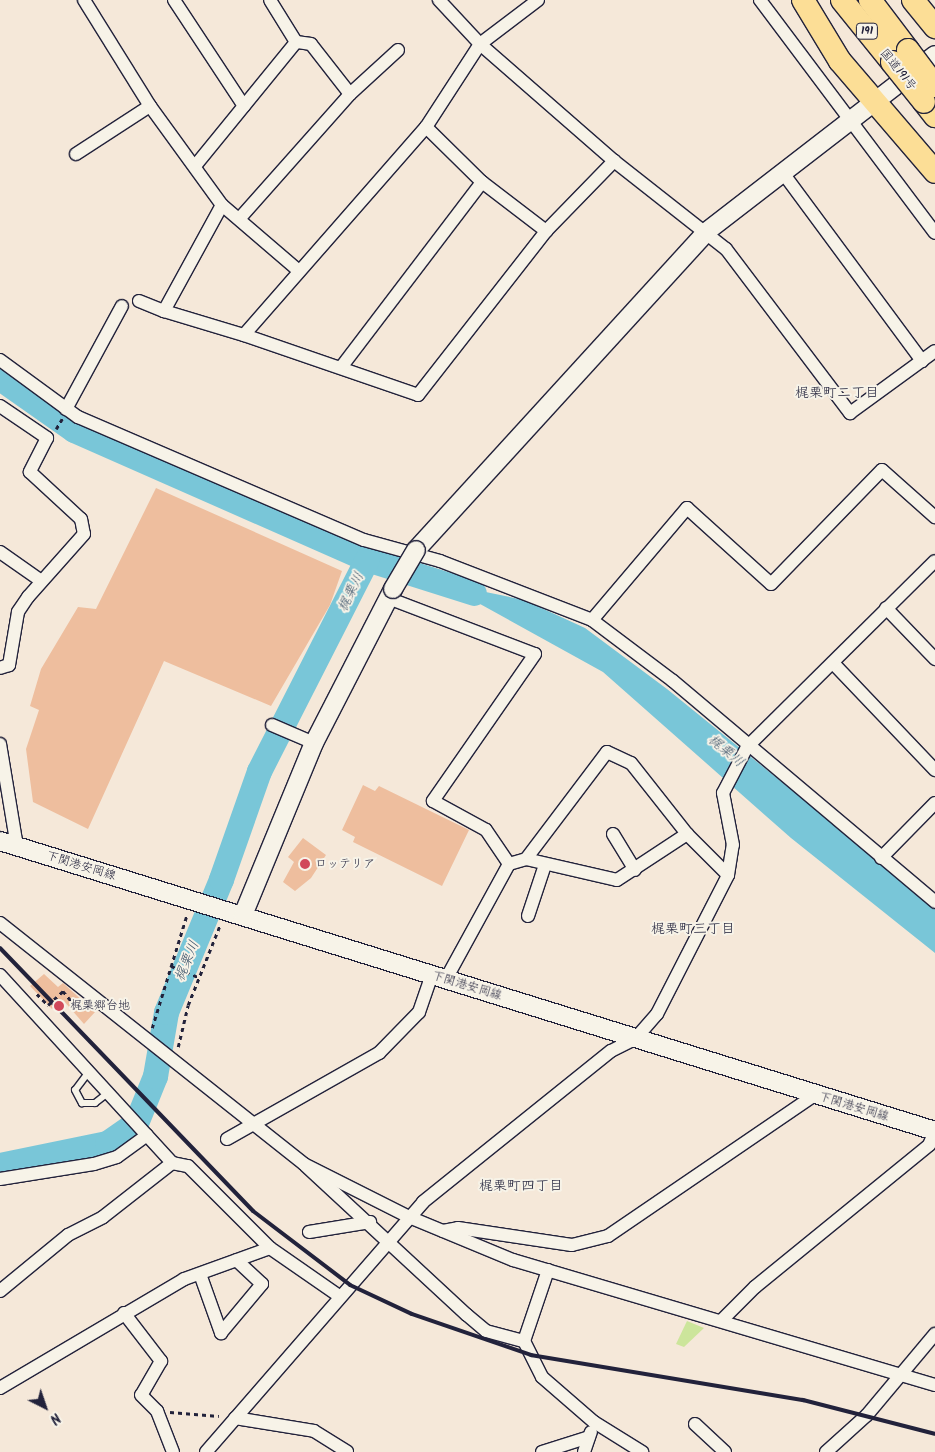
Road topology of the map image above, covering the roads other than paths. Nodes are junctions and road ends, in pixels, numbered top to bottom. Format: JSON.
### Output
{"nodes":[{"id":1,"x":84,"y":0,"type":"edge"},
{"id":2,"x":174,"y":0,"type":"edge"},
{"id":3,"x":270,"y":0,"type":"edge"},
{"id":4,"x":439,"y":0,"type":"edge"},
{"id":5,"x":538,"y":0,"type":"edge"},
{"id":6,"x":760,"y":0,"type":"edge"},
{"id":7,"x":803,"y":0,"type":"edge"},
{"id":8,"x":842,"y":0,"type":"edge"},
{"id":9,"x":870,"y":0,"type":"edge"},
{"id":10,"x":913,"y":0,"type":"edge"},
{"id":11,"x":935,"y":27,"type":"edge"},
{"id":12,"x":296,"y":42,"type":"junction"},
{"id":13,"x":480,"y":44,"type":"junction"},
{"id":14,"x":398,"y":50,"type":"dead end"},
{"id":15,"x":935,"y":55,"type":"edge"},
{"id":16,"x":900,"y":56,"type":"junction"},
{"id":17,"x":350,"y":94,"type":"junction"},
{"id":18,"x":875,"y":101,"type":"junction"},
{"id":19,"x":931,"y":101,"type":"edge"},
{"id":20,"x":150,"y":106,"type":"junction"},
{"id":21,"x":244,"y":106,"type":"junction"},
{"id":22,"x":850,"y":120,"type":"junction"},
{"id":23,"x":426,"y":127,"type":"junction"},
{"id":24,"x":76,"y":154,"type":"dead end"},
{"id":25,"x":614,"y":160,"type":"junction"},
{"id":26,"x":195,"y":166,"type":"junction"},
{"id":27,"x":935,"y":172,"type":"edge"},
{"id":28,"x":783,"y":173,"type":"junction"},
{"id":29,"x":482,"y":182,"type":"junction"},
{"id":30,"x":222,"y":205,"type":"junction"},
{"id":31,"x":240,"y":218,"type":"junction"},
{"id":32,"x":546,"y":232,"type":"junction"},
{"id":33,"x":706,"y":232,"type":"junction"},
{"id":34,"x":935,"y":233,"type":"edge"},
{"id":35,"x":299,"y":271,"type":"junction"},
{"id":36,"x":138,"y":301,"type":"dead end"},
{"id":37,"x":122,"y":306,"type":"dead end"},
{"id":38,"x":164,"y":311,"type":"junction"},
{"id":39,"x":244,"y":335,"type":"junction"},
{"id":40,"x":935,"y":351,"type":"edge"},
{"id":41,"x":0,"y":360,"type":"edge"},
{"id":42,"x":922,"y":361,"type":"junction"},
{"id":43,"x":342,"y":366,"type":"junction"},
{"id":44,"x":0,"y":406,"type":"edge"},
{"id":45,"x":65,"y":412,"type":"junction"},
{"id":46,"x":935,"y":518,"type":"edge"},
{"id":47,"x":0,"y":552,"type":"edge"},
{"id":48,"x":935,"y":561,"type":"edge"},
{"id":49,"x":40,"y":580,"type":"junction"},
{"id":50,"x":391,"y":594,"type":"junction"},
{"id":51,"x":886,"y":608,"type":"junction"},
{"id":52,"x":592,"y":620,"type":"junction"},
{"id":53,"x":935,"y":659,"type":"edge"},
{"id":54,"x":833,"y":663,"type":"junction"},
{"id":55,"x":0,"y":668,"type":"edge"},
{"id":56,"x":272,"y":725,"type":"dead end"},
{"id":57,"x":314,"y":742,"type":"junction"},
{"id":58,"x":0,"y":744,"type":"edge"},
{"id":59,"x":747,"y":747,"type":"junction"},
{"id":60,"x":935,"y":770,"type":"edge"},
{"id":61,"x":935,"y":803,"type":"edge"},
{"id":62,"x":613,"y":834,"type":"dead end"},
{"id":63,"x":687,"y":834,"type":"junction"},
{"id":64,"x":0,"y":841,"type":"edge"},
{"id":65,"x":17,"y":847,"type":"junction"},
{"id":66,"x":881,"y":858,"type":"junction"},
{"id":67,"x":526,"y":859,"type":"junction"},
{"id":68,"x":509,"y":864,"type":"junction"},
{"id":69,"x":546,"y":865,"type":"junction"},
{"id":70,"x":635,"y":870,"type":"junction"},
{"id":71,"x":728,"y":875,"type":"junction"},
{"id":72,"x":935,"y":902,"type":"edge"},
{"id":73,"x":231,"y":911,"type":"junction"},
{"id":74,"x":528,"y":916,"type":"dead end"},
{"id":75,"x":0,"y":923,"type":"edge"},
{"id":76,"x":0,"y":975,"type":"edge"},
{"id":77,"x":439,"y":977,"type":"junction"},
{"id":78,"x":636,"y":1038,"type":"junction"},
{"id":79,"x":88,"y":1073,"type":"junction"},
{"id":80,"x":108,"y":1093,"type":"junction"},
{"id":81,"x":815,"y":1095,"type":"junction"},
{"id":82,"x":254,"y":1123,"type":"junction"},
{"id":83,"x":935,"y":1131,"type":"edge"},
{"id":84,"x":145,"y":1134,"type":"junction"},
{"id":85,"x":227,"y":1139,"type":"dead end"},
{"id":86,"x":172,"y":1163,"type":"junction"},
{"id":87,"x":304,"y":1164,"type":"junction"},
{"id":88,"x":0,"y":1179,"type":"edge"},
{"id":89,"x":409,"y":1217,"type":"junction"},
{"id":90,"x":370,"y":1222,"type":"junction"},
{"id":91,"x":443,"y":1231,"type":"junction"},
{"id":92,"x":309,"y":1232,"type":"dead end"},
{"id":93,"x":389,"y":1242,"type":"junction"},
{"id":94,"x":270,"y":1248,"type":"junction"},
{"id":95,"x":236,"y":1260,"type":"junction"},
{"id":96,"x":548,"y":1270,"type":"junction"},
{"id":97,"x":200,"y":1274,"type":"junction"},
{"id":98,"x":0,"y":1291,"type":"edge"},
{"id":99,"x":340,"y":1296,"type":"junction"},
{"id":100,"x":124,"y":1314,"type":"junction"},
{"id":101,"x":721,"y":1322,"type":"junction"},
{"id":102,"x":935,"y":1334,"type":"edge"},
{"id":103,"x":524,"y":1341,"type":"junction"},
{"id":104,"x":901,"y":1375,"type":"junction"},
{"id":105,"x":935,"y":1385,"type":"edge"},
{"id":106,"x":0,"y":1388,"type":"edge"},
{"id":107,"x":236,"y":1418,"type":"junction"},
{"id":108,"x":594,"y":1422,"type":"junction"},
{"id":109,"x":695,"y":1424,"type":"dead end"},
{"id":110,"x":589,"y":1437,"type":"junction"},
{"id":111,"x":173,"y":1452,"type":"edge"},
{"id":112,"x":206,"y":1452,"type":"edge"},
{"id":113,"x":342,"y":1452,"type":"edge"},
{"id":114,"x":542,"y":1452,"type":"edge"},
{"id":115,"x":584,"y":1452,"type":"edge"},
{"id":116,"x":642,"y":1452,"type":"edge"},
{"id":117,"x":725,"y":1452,"type":"edge"},
{"id":118,"x":826,"y":1452,"type":"edge"}],
"edges":[{"from":1,"to":20,"type":"street"},
{"from":2,"to":21,"type":"street"},
{"from":3,"to":12,"type":"street"},
{"from":4,"to":13,"type":"street"},
{"from":5,"to":13,"type":"street"},
{"from":6,"to":22,"type":"street"},
{"from":7,"to":18,"type":"highway"},
{"from":8,"to":16,"type":"highway","name":"国道191号","number":"191"},
{"from":9,"to":16,"type":"highway","name":"国道191号","number":"191"},
{"from":10,"to":11,"type":"highway"},
{"from":12,"to":17,"type":"street"},
{"from":12,"to":21,"type":"street"},
{"from":13,"to":23,"type":"street"},
{"from":13,"to":25,"type":"street"},
{"from":14,"to":17,"type":"street"},
{"from":15,"to":18,"type":"street"},
{"from":16,"to":19,"type":"highway","name":"国道191号","number":"191","bridge":true},
{"from":17,"to":31,"type":"street"},
{"from":18,"to":22,"type":"street"},
{"from":18,"to":27,"type":"highway"},
{"from":20,"to":24,"type":"street"},
{"from":20,"to":26,"type":"street"},
{"from":21,"to":26,"type":"street"},
{"from":22,"to":28,"type":"street"},
{"from":22,"to":34,"type":"street"},
{"from":23,"to":29,"type":"street"},
{"from":23,"to":35,"type":"street"},
{"from":25,"to":32,"type":"street"},
{"from":25,"to":33,"type":"street"},
{"from":26,"to":30,"type":"street"},
{"from":28,"to":33,"type":"street"},
{"from":28,"to":42,"type":"street"},
{"from":29,"to":32,"type":"street"},
{"from":29,"to":43,"type":"street"},
{"from":30,"to":31,"type":"street"},
{"from":30,"to":38,"type":"street"},
{"from":31,"to":35,"type":"street"},
{"from":32,"to":43,"type":"street"},
{"from":33,"to":42,"type":"street"},
{"from":33,"to":50,"type":"street","bridge":true},
{"from":35,"to":39,"type":"street"},
{"from":36,"to":38,"type":"street"},
{"from":37,"to":45,"type":"street"},
{"from":38,"to":39,"type":"street"},
{"from":39,"to":43,"type":"street"},
{"from":40,"to":42,"type":"street"},
{"from":41,"to":45,"type":"street"},
{"from":44,"to":49,"type":"street"},
{"from":45,"to":52,"type":"street"},
{"from":46,"to":52,"type":"street"},
{"from":47,"to":49,"type":"street"},
{"from":48,"to":51,"type":"street"},
{"from":49,"to":55,"type":"street"},
{"from":50,"to":57,"type":"street"},
{"from":50,"to":68,"type":"street"},
{"from":51,"to":53,"type":"street"},
{"from":51,"to":54,"type":"street"},
{"from":52,"to":59,"type":"street"},
{"from":54,"to":59,"type":"street"},
{"from":54,"to":60,"type":"street"},
{"from":56,"to":57,"type":"street"},
{"from":57,"to":73,"type":"street"},
{"from":58,"to":65,"type":"street"},
{"from":59,"to":66,"type":"street"},
{"from":59,"to":71,"type":"street"},
{"from":61,"to":66,"type":"street"},
{"from":62,"to":70,"type":"street"},
{"from":63,"to":67,"type":"street"},
{"from":63,"to":70,"type":"street"},
{"from":63,"to":71,"type":"street"},
{"from":64,"to":65,"type":"street","name":"下関港安岡線"},
{"from":65,"to":73,"type":"street","name":"下関港安岡線"},
{"from":66,"to":72,"type":"street"},
{"from":67,"to":68,"type":"street"},
{"from":67,"to":69,"type":"street"},
{"from":68,"to":77,"type":"street"},
{"from":69,"to":70,"type":"street"},
{"from":69,"to":74,"type":"street"},
{"from":71,"to":78,"type":"street"},
{"from":73,"to":77,"type":"street","name":"下関港安岡線"},
{"from":75,"to":82,"type":"street"},
{"from":76,"to":79,"type":"street"},
{"from":77,"to":78,"type":"street","name":"下関港安岡線"},
{"from":77,"to":82,"type":"street"},
{"from":78,"to":81,"type":"street","name":"下関港安岡線"},
{"from":78,"to":89,"type":"street"},
{"from":79,"to":80,"type":"street"},
{"from":79,"to":80,"type":"lane"},
{"from":80,"to":84,"type":"street"},
{"from":81,"to":83,"type":"street","name":"下関港安岡線"},
{"from":81,"to":91,"type":"street"},
{"from":82,"to":85,"type":"street"},
{"from":82,"to":87,"type":"street"},
{"from":83,"to":101,"type":"street"},
{"from":84,"to":86,"type":"street"},
{"from":84,"to":88,"type":"street"},
{"from":86,"to":94,"type":"street"},
{"from":86,"to":98,"type":"street"},
{"from":87,"to":89,"type":"street"},
{"from":87,"to":90,"type":"street"},
{"from":89,"to":91,"type":"street"},
{"from":89,"to":93,"type":"street"},
{"from":90,"to":92,"type":"street"},
{"from":90,"to":93,"type":"street"},
{"from":91,"to":96,"type":"street"},
{"from":93,"to":99,"type":"street"},
{"from":93,"to":103,"type":"street"},
{"from":94,"to":95,"type":"street"},
{"from":94,"to":99,"type":"street"},
{"from":95,"to":97,"type":"street"},
{"from":95,"to":97,"type":"street"},
{"from":96,"to":101,"type":"street"},
{"from":96,"to":103,"type":"street"},
{"from":97,"to":100,"type":"street"},
{"from":99,"to":107,"type":"street"},
{"from":100,"to":106,"type":"street"},
{"from":100,"to":111,"type":"street"},
{"from":101,"to":104,"type":"street"},
{"from":102,"to":104,"type":"street"},
{"from":103,"to":108,"type":"street"},
{"from":104,"to":105,"type":"street"},
{"from":104,"to":118,"type":"street"},
{"from":107,"to":112,"type":"street"},
{"from":107,"to":113,"type":"street"},
{"from":108,"to":110,"type":"street"},
{"from":108,"to":116,"type":"street"},
{"from":109,"to":117,"type":"street"},
{"from":110,"to":114,"type":"street"},
{"from":110,"to":115,"type":"street"}]}
